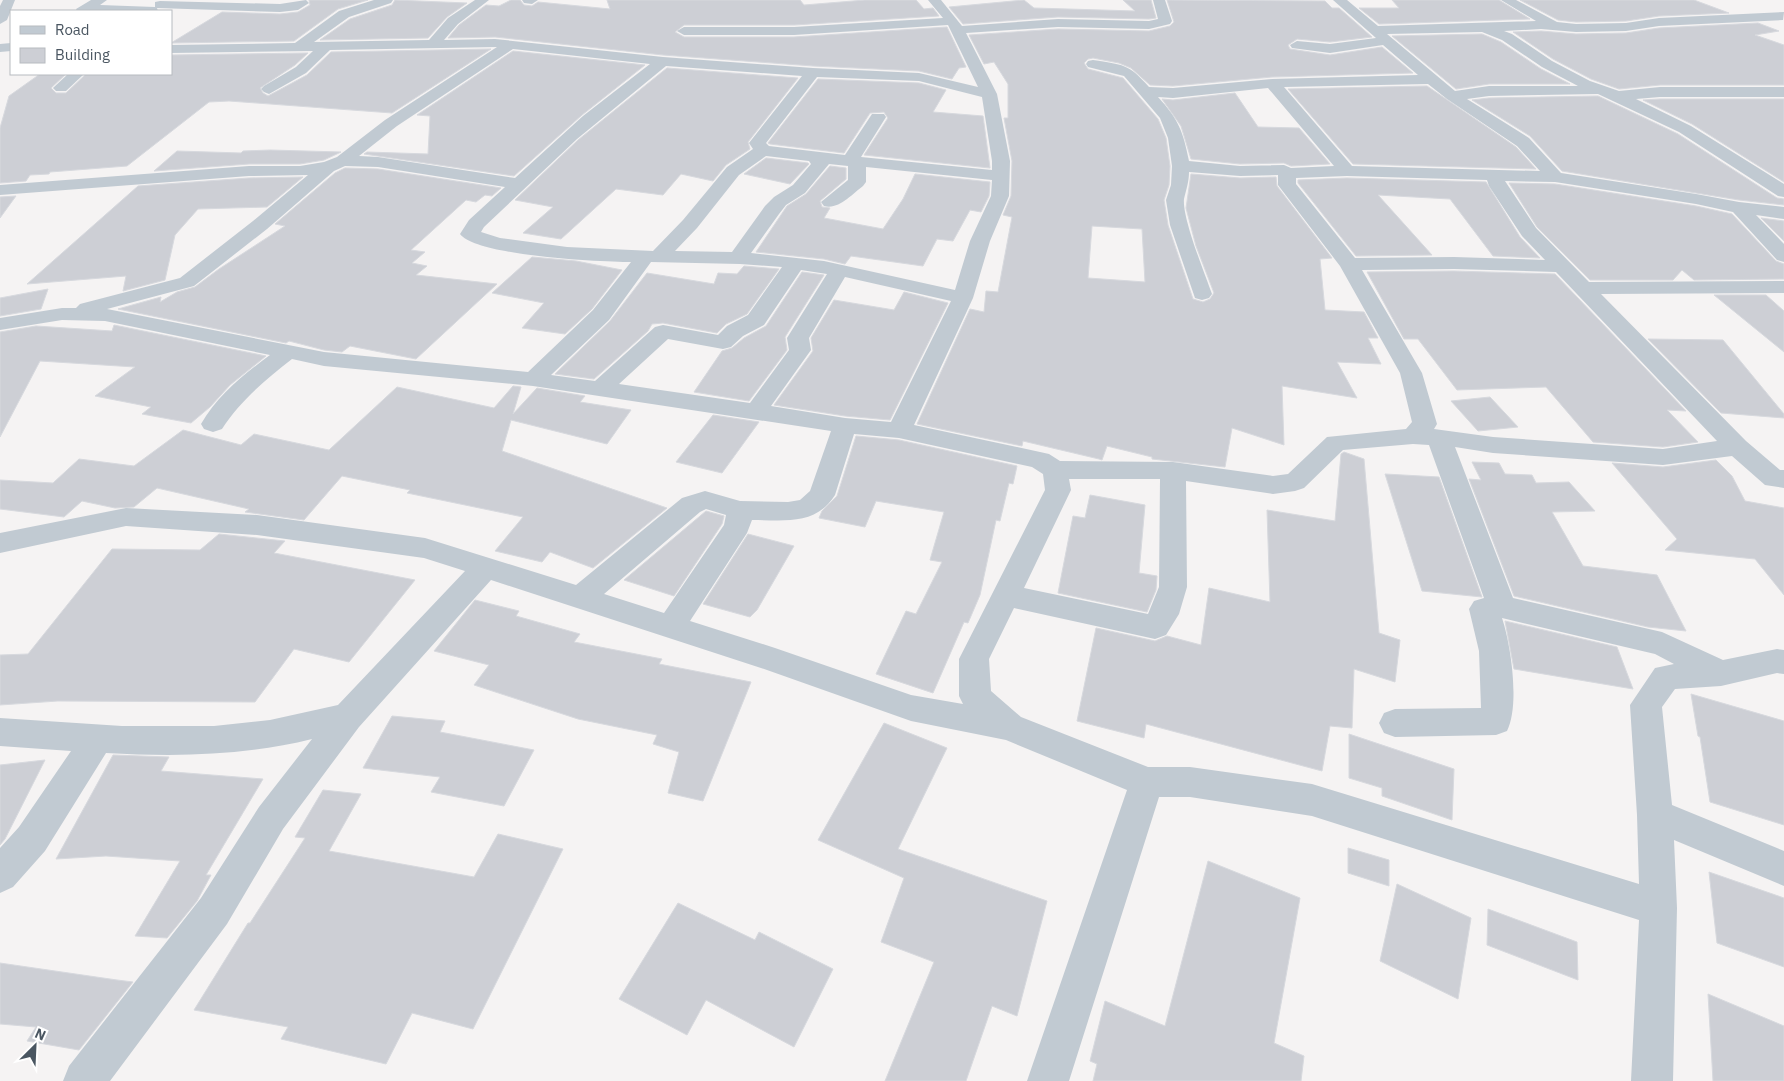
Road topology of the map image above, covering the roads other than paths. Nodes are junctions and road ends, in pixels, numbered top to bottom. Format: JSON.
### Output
{"nodes":[{"id":1,"x":8,"y":0,"type":"edge"},
{"id":2,"x":100,"y":0,"type":"edge"},
{"id":3,"x":176,"y":0,"type":"edge"},
{"id":4,"x":387,"y":0,"type":"edge"},
{"id":5,"x":483,"y":0,"type":"edge"},
{"id":6,"x":934,"y":0,"type":"edge"},
{"id":7,"x":1159,"y":0,"type":"edge"},
{"id":8,"x":1339,"y":0,"type":"edge"},
{"id":9,"x":1507,"y":0,"type":"edge"},
{"id":10,"x":306,"y":2,"type":"edge"},
{"id":11,"x":1747,"y":3,"type":"dead end"},
{"id":12,"x":154,"y":9,"type":"edge"},
{"id":13,"x":1784,"y":16,"type":"edge"},
{"id":14,"x":0,"y":20,"type":"edge"},
{"id":15,"x":283,"y":24,"type":"dead end"},
{"id":16,"x":954,"y":26,"type":"junction"},
{"id":17,"x":1554,"y":26,"type":"junction"},
{"id":18,"x":1373,"y":30,"type":"junction"},
{"id":19,"x":684,"y":31,"type":"dead end"},
{"id":20,"x":1510,"y":32,"type":"junction"},
{"id":21,"x":257,"y":35,"type":"dead end"},
{"id":22,"x":1385,"y":40,"type":"junction"},
{"id":23,"x":434,"y":43,"type":"junction"},
{"id":24,"x":510,"y":45,"type":"junction"},
{"id":25,"x":1297,"y":45,"type":"dead end"},
{"id":26,"x":326,"y":46,"type":"junction"},
{"id":27,"x":298,"y":47,"type":"junction"},
{"id":28,"x":223,"y":48,"type":"junction"},
{"id":29,"x":172,"y":49,"type":"edge"},
{"id":30,"x":663,"y":61,"type":"junction"},
{"id":31,"x":1093,"y":64,"type":"dead end"},
{"id":32,"x":813,"y":72,"type":"junction"},
{"id":33,"x":76,"y":75,"type":"edge"},
{"id":34,"x":1432,"y":79,"type":"junction"},
{"id":35,"x":1272,"y":84,"type":"junction"},
{"id":36,"x":60,"y":88,"type":"dead end"},
{"id":37,"x":270,"y":89,"type":"dead end"},
{"id":38,"x":1144,"y":91,"type":"junction"},
{"id":39,"x":1784,"y":92,"type":"edge"},
{"id":40,"x":989,"y":94,"type":"junction"},
{"id":41,"x":1612,"y":94,"type":"junction"},
{"id":42,"x":1452,"y":96,"type":"junction"},
{"id":43,"x":878,"y":117,"type":"dead end"},
{"id":44,"x":763,"y":150,"type":"junction"},
{"id":45,"x":896,"y":151,"type":"dead end"},
{"id":46,"x":814,"y":157,"type":"junction"},
{"id":47,"x":852,"y":161,"type":"junction"},
{"id":48,"x":336,"y":164,"type":"junction"},
{"id":49,"x":885,"y":164,"type":"junction"},
{"id":50,"x":1181,"y":166,"type":"junction"},
{"id":51,"x":1347,"y":171,"type":"junction"},
{"id":52,"x":1287,"y":173,"type":"junction"},
{"id":53,"x":1000,"y":176,"type":"junction"},
{"id":54,"x":1496,"y":176,"type":"junction"},
{"id":55,"x":1555,"y":177,"type":"junction"},
{"id":56,"x":1775,"y":180,"type":"edge"},
{"id":57,"x":519,"y":184,"type":"junction"},
{"id":58,"x":0,"y":190,"type":"edge"},
{"id":59,"x":1784,"y":192,"type":"edge"},
{"id":60,"x":830,"y":202,"type":"dead end"},
{"id":61,"x":1739,"y":208,"type":"junction"},
{"id":62,"x":1784,"y":213,"type":"edge"},
{"id":63,"x":1784,"y":256,"type":"edge"},
{"id":64,"x":651,"y":258,"type":"junction"},
{"id":65,"x":738,"y":258,"type":"junction"},
{"id":66,"x":795,"y":264,"type":"junction"},
{"id":67,"x":1349,"y":264,"type":"junction"},
{"id":68,"x":1562,"y":266,"type":"junction"},
{"id":69,"x":839,"y":271,"type":"junction"},
{"id":70,"x":1784,"y":287,"type":"edge"},
{"id":71,"x":1584,"y":288,"type":"junction"},
{"id":72,"x":1202,"y":294,"type":"dead end"},
{"id":73,"x":963,"y":298,"type":"junction"},
{"id":74,"x":62,"y":314,"type":"junction"},
{"id":75,"x":0,"y":324,"type":"edge"},
{"id":76,"x":288,"y":351,"type":"junction"},
{"id":77,"x":533,"y":379,"type":"junction"},
{"id":78,"x":600,"y":389,"type":"junction"},
{"id":79,"x":756,"y":411,"type":"junction"},
{"id":80,"x":213,"y":424,"type":"dead end"},
{"id":81,"x":845,"y":426,"type":"junction"},
{"id":82,"x":898,"y":430,"type":"junction"},
{"id":83,"x":1426,"y":437,"type":"junction"},
{"id":84,"x":1737,"y":447,"type":"junction"},
{"id":85,"x":1055,"y":470,"type":"junction"},
{"id":86,"x":1173,"y":472,"type":"junction"},
{"id":87,"x":1784,"y":479,"type":"edge"},
{"id":88,"x":740,"y":510,"type":"junction"},
{"id":89,"x":0,"y":542,"type":"edge"},
{"id":90,"x":484,"y":569,"type":"junction"},
{"id":91,"x":1007,"y":596,"type":"junction"},
{"id":92,"x":580,"y":598,"type":"junction"},
{"id":93,"x":1502,"y":607,"type":"junction"},
{"id":94,"x":671,"y":626,"type":"junction"},
{"id":95,"x":1784,"y":662,"type":"edge"},
{"id":96,"x":1721,"y":673,"type":"junction"},
{"id":97,"x":348,"y":717,"type":"junction"},
{"id":98,"x":1395,"y":723,"type":"dead end"},
{"id":99,"x":1009,"y":727,"type":"junction"},
{"id":100,"x":0,"y":732,"type":"edge"},
{"id":101,"x":98,"y":738,"type":"junction"},
{"id":102,"x":1147,"y":782,"type":"junction"},
{"id":103,"x":1655,"y":815,"type":"junction"},
{"id":104,"x":1784,"y":869,"type":"edge"},
{"id":105,"x":0,"y":874,"type":"edge"},
{"id":106,"x":1658,"y":908,"type":"junction"},
{"id":107,"x":84,"y":1081,"type":"edge"},
{"id":108,"x":1048,"y":1081,"type":"edge"},
{"id":109,"x":1652,"y":1081,"type":"edge"}],
"edges":[{"from":1,"to":14,"type":"street"},
{"from":2,"to":12,"type":"street"},
{"from":3,"to":12,"type":"street"},
{"from":4,"to":27,"type":"street"},
{"from":5,"to":23,"type":"street"},
{"from":6,"to":16,"type":"street"},
{"from":7,"to":16,"type":"street"},
{"from":8,"to":18,"type":"street"},
{"from":9,"to":17,"type":"street"},
{"from":10,"to":12,"type":"street"},
{"from":10,"to":15,"type":"street"},
{"from":11,"to":13,"type":"street"},
{"from":13,"to":17,"type":"street"},
{"from":16,"to":19,"type":"street"},
{"from":16,"to":40,"type":"street"},
{"from":17,"to":20,"type":"street"},
{"from":18,"to":20,"type":"street"},
{"from":18,"to":22,"type":"street"},
{"from":20,"to":41,"type":"street"},
{"from":21,"to":28,"type":"street"},
{"from":22,"to":25,"type":"street"},
{"from":22,"to":34,"type":"street"},
{"from":23,"to":24,"type":"street"},
{"from":23,"to":26,"type":"street"},
{"from":24,"to":30,"type":"street"},
{"from":24,"to":48,"type":"street"},
{"from":26,"to":27,"type":"street"},
{"from":26,"to":37,"type":"street"},
{"from":27,"to":28,"type":"street"},
{"from":28,"to":29,"type":"street"},
{"from":30,"to":32,"type":"street"},
{"from":30,"to":57,"type":"street"},
{"from":31,"to":38,"type":"street"},
{"from":32,"to":40,"type":"street"},
{"from":32,"to":44,"type":"street"},
{"from":33,"to":36,"type":"street"},
{"from":34,"to":35,"type":"street"},
{"from":34,"to":42,"type":"street"},
{"from":35,"to":38,"type":"street"},
{"from":35,"to":51,"type":"street"},
{"from":38,"to":50,"type":"street"},
{"from":39,"to":41,"type":"street"},
{"from":40,"to":53,"type":"street"},
{"from":41,"to":42,"type":"street"},
{"from":41,"to":56,"type":"street"},
{"from":42,"to":55,"type":"street"},
{"from":43,"to":47,"type":"street"},
{"from":44,"to":46,"type":"street"},
{"from":44,"to":64,"type":"street"},
{"from":45,"to":49,"type":"street"},
{"from":46,"to":47,"type":"street"},
{"from":46,"to":65,"type":"street"},
{"from":47,"to":49,"type":"street"},
{"from":47,"to":60,"type":"street"},
{"from":48,"to":57,"type":"street"},
{"from":48,"to":58,"type":"street"},
{"from":48,"to":74,"type":"street"},
{"from":49,"to":53,"type":"street"},
{"from":50,"to":52,"type":"street"},
{"from":50,"to":72,"type":"street"},
{"from":51,"to":52,"type":"street"},
{"from":51,"to":54,"type":"street"},
{"from":52,"to":67,"type":"street"},
{"from":53,"to":73,"type":"street"},
{"from":54,"to":55,"type":"street"},
{"from":54,"to":68,"type":"street"},
{"from":55,"to":61,"type":"street"},
{"from":56,"to":59,"type":"street"},
{"from":57,"to":64,"type":"street"},
{"from":61,"to":62,"type":"street"},
{"from":61,"to":63,"type":"street"},
{"from":64,"to":65,"type":"street"},
{"from":64,"to":77,"type":"street"},
{"from":65,"to":66,"type":"street"},
{"from":66,"to":69,"type":"street"},
{"from":66,"to":78,"type":"street"},
{"from":67,"to":68,"type":"street"},
{"from":67,"to":83,"type":"street"},
{"from":68,"to":71,"type":"street"},
{"from":69,"to":73,"type":"street"},
{"from":69,"to":79,"type":"street"},
{"from":70,"to":71,"type":"street"},
{"from":71,"to":84,"type":"street"},
{"from":73,"to":82,"type":"street"},
{"from":74,"to":75,"type":"street"},
{"from":74,"to":76,"type":"street"},
{"from":76,"to":77,"type":"street"},
{"from":76,"to":80,"type":"street"},
{"from":77,"to":78,"type":"street"},
{"from":78,"to":79,"type":"street"},
{"from":79,"to":81,"type":"street"},
{"from":81,"to":82,"type":"street"},
{"from":81,"to":88,"type":"street"},
{"from":82,"to":85,"type":"street"},
{"from":83,"to":84,"type":"street"},
{"from":83,"to":86,"type":"street"},
{"from":83,"to":93,"type":"street"},
{"from":84,"to":87,"type":"street"},
{"from":85,"to":86,"type":"street"},
{"from":85,"to":91,"type":"street"},
{"from":86,"to":91,"type":"street"},
{"from":88,"to":92,"type":"street"},
{"from":88,"to":94,"type":"street"},
{"from":89,"to":90,"type":"street"},
{"from":90,"to":92,"type":"street"},
{"from":90,"to":97,"type":"street"},
{"from":91,"to":99,"type":"street"},
{"from":92,"to":94,"type":"street"},
{"from":93,"to":96,"type":"street"},
{"from":93,"to":98,"type":"street"},
{"from":94,"to":99,"type":"street"},
{"from":95,"to":96,"type":"street"},
{"from":96,"to":103,"type":"street"},
{"from":97,"to":101,"type":"street"},
{"from":97,"to":107,"type":"street"},
{"from":99,"to":102,"type":"street"},
{"from":100,"to":101,"type":"street"},
{"from":101,"to":105,"type":"street"},
{"from":102,"to":106,"type":"street"},
{"from":102,"to":108,"type":"street"},
{"from":103,"to":104,"type":"street"},
{"from":103,"to":106,"type":"street"},
{"from":106,"to":109,"type":"street"}]}
